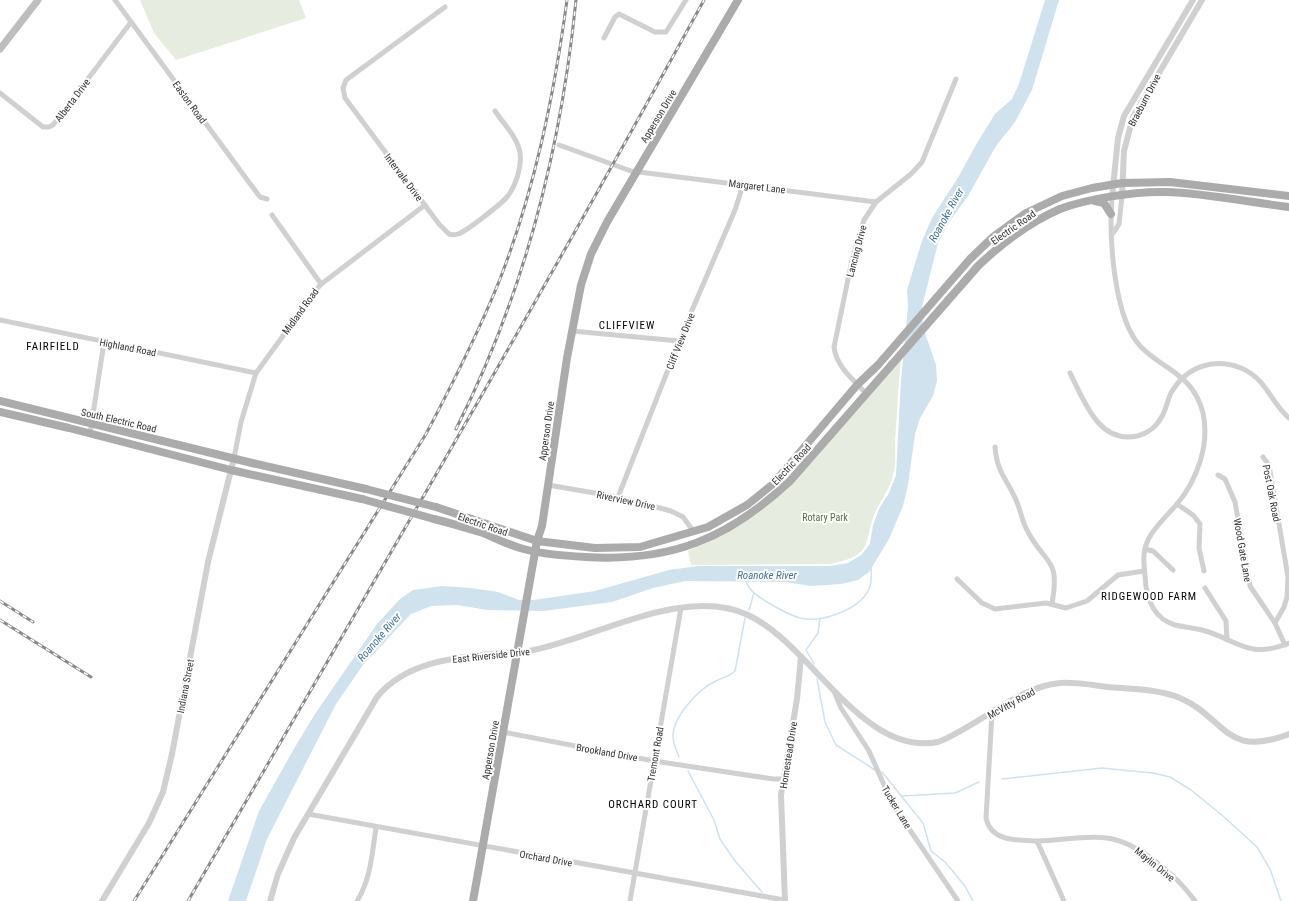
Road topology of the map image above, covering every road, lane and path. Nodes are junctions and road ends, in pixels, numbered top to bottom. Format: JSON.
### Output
{"nodes":[{"id":1,"x":38,"y":0,"type":"edge"},
{"id":2,"x":115,"y":0,"type":"edge"},
{"id":3,"x":686,"y":0,"type":"edge"},
{"id":4,"x":738,"y":0,"type":"edge"},
{"id":5,"x":1193,"y":0,"type":"edge"},
{"id":6,"x":1202,"y":0,"type":"edge"},
{"id":7,"x":444,"y":7,"type":"dead end"},
{"id":8,"x":131,"y":22,"type":"junction"},
{"id":9,"x":604,"y":38,"type":"dead end"},
{"id":10,"x":0,"y":49,"type":"edge"},
{"id":11,"x":1161,"y":54,"type":"junction"},
{"id":12,"x":1167,"y":59,"type":"junction"},
{"id":13,"x":956,"y":79,"type":"dead end"},
{"id":14,"x":0,"y":93,"type":"edge"},
{"id":15,"x":495,"y":111,"type":"dead end"},
{"id":16,"x":1126,"y":114,"type":"junction"},
{"id":17,"x":1133,"y":117,"type":"junction"},
{"id":18,"x":559,"y":145,"type":"dead end"},
{"id":19,"x":637,"y":171,"type":"junction"},
{"id":20,"x":1122,"y":183,"type":"junction"},
{"id":21,"x":1113,"y":184,"type":"junction"},
{"id":22,"x":743,"y":185,"type":"junction"},
{"id":23,"x":1122,"y":196,"type":"junction"},
{"id":24,"x":1289,"y":196,"type":"edge"},
{"id":25,"x":1112,"y":197,"type":"junction"},
{"id":26,"x":267,"y":199,"type":"dead end"},
{"id":27,"x":1094,"y":201,"type":"junction"},
{"id":28,"x":876,"y":202,"type":"junction"},
{"id":29,"x":425,"y":206,"type":"junction"},
{"id":30,"x":1289,"y":207,"type":"edge"},
{"id":31,"x":1110,"y":214,"type":"junction"},
{"id":32,"x":272,"y":215,"type":"dead end"},
{"id":33,"x":1113,"y":233,"type":"junction"},
{"id":34,"x":321,"y":284,"type":"junction"},
{"id":35,"x":0,"y":320,"type":"edge"},
{"id":36,"x":572,"y":331,"type":"junction"},
{"id":37,"x":679,"y":341,"type":"junction"},
{"id":38,"x":104,"y":342,"type":"junction"},
{"id":39,"x":881,"y":368,"type":"junction"},
{"id":40,"x":256,"y":373,"type":"junction"},
{"id":41,"x":1070,"y":373,"type":"dead end"},
{"id":42,"x":1182,"y":378,"type":"junction"},
{"id":43,"x":858,"y":385,"type":"junction"},
{"id":44,"x":866,"y":393,"type":"junction"},
{"id":45,"x":0,"y":401,"type":"edge"},
{"id":46,"x":0,"y":412,"type":"edge"},
{"id":47,"x":1289,"y":418,"type":"edge"},
{"id":48,"x":91,"y":423,"type":"junction"},
{"id":49,"x":90,"y":434,"type":"junction"},
{"id":50,"x":995,"y":447,"type":"dead end"},
{"id":51,"x":1263,"y":457,"type":"dead end"},
{"id":52,"x":234,"y":458,"type":"junction"},
{"id":53,"x":232,"y":470,"type":"junction"},
{"id":54,"x":1218,"y":476,"type":"dead end"},
{"id":55,"x":548,"y":485,"type":"junction"},
{"id":56,"x":618,"y":497,"type":"junction"},
{"id":57,"x":1177,"y":504,"type":"junction"},
{"id":58,"x":694,"y":532,"type":"junction"},
{"id":59,"x":537,"y":541,"type":"junction"},
{"id":60,"x":1144,"y":548,"type":"junction"},
{"id":61,"x":535,"y":550,"type":"junction"},
{"id":62,"x":1173,"y":570,"type":"dead end"},
{"id":63,"x":1144,"y":571,"type":"junction"},
{"id":64,"x":1204,"y":572,"type":"dead end"},
{"id":65,"x":957,"y":579,"type":"dead end"},
{"id":66,"x":1205,"y":588,"type":"dead end"},
{"id":67,"x":1052,"y":604,"type":"junction"},
{"id":68,"x":681,"y":608,"type":"junction"},
{"id":69,"x":1275,"y":623,"type":"junction"},
{"id":70,"x":1227,"y":640,"type":"junction"},
{"id":71,"x":1287,"y":644,"type":"edge"},
{"id":72,"x":517,"y":652,"type":"junction"},
{"id":73,"x":801,"y":657,"type":"junction"},
{"id":74,"x":834,"y":688,"type":"junction"},
{"id":75,"x":992,"y":713,"type":"junction"},
{"id":76,"x":503,"y":732,"type":"junction"},
{"id":77,"x":1289,"y":734,"type":"edge"},
{"id":78,"x":654,"y":761,"type":"junction"},
{"id":79,"x":782,"y":779,"type":"junction"},
{"id":80,"x":308,"y":814,"type":"junction"},
{"id":81,"x":376,"y":828,"type":"junction"},
{"id":82,"x":1037,"y":841,"type":"junction"},
{"id":83,"x":483,"y":847,"type":"junction"},
{"id":84,"x":636,"y":874,"type":"junction"},
{"id":85,"x":102,"y":901,"type":"edge"},
{"id":86,"x":270,"y":901,"type":"edge"},
{"id":87,"x":357,"y":901,"type":"edge"},
{"id":88,"x":473,"y":901,"type":"edge"},
{"id":89,"x":630,"y":901,"type":"edge"},
{"id":90,"x":784,"y":901,"type":"edge"},
{"id":91,"x":958,"y":901,"type":"edge"},
{"id":92,"x":1064,"y":901,"type":"edge"},
{"id":93,"x":1195,"y":901,"type":"edge"}],
"edges":[{"from":1,"to":10,"type":"main road"},
{"from":2,"to":8,"type":"street","name":"Easton Road"},
{"from":3,"to":9,"type":"street"},
{"from":4,"to":19,"type":"main road","name":"Apperson Drive"},
{"from":5,"to":11,"type":"street","name":"Braeburn Drive"},
{"from":6,"to":12,"type":"street","name":"Braeburn Drive"},
{"from":7,"to":29,"type":"street","name":"Intervale Drive"},
{"from":8,"to":14,"type":"street","name":"Alberta Drive"},
{"from":8,"to":26,"type":"street","name":"Easton Road"},
{"from":11,"to":12,"type":"street"},
{"from":11,"to":16,"type":"street","name":"Braeburn Drive"},
{"from":12,"to":17,"type":"street","name":"Braeburn Drive"},
{"from":13,"to":28,"type":"street","name":"Lancing Drive"},
{"from":15,"to":29,"type":"street","name":"Intervale Drive"},
{"from":16,"to":17,"type":"street"},
{"from":16,"to":21,"type":"street","name":"Braeburn Drive"},
{"from":17,"to":20,"type":"street","name":"Braeburn Drive"},
{"from":18,"to":19,"type":"street","name":"Margaret Lane"},
{"from":19,"to":22,"type":"street","name":"Margaret Lane"},
{"from":19,"to":36,"type":"main road","name":"Apperson Drive"},
{"from":20,"to":21,"type":"main road","name":"Electric Road"},
{"from":20,"to":23,"type":"street","name":"Braeburn Drive"},
{"from":20,"to":24,"type":"main road","name":"Electric Road"},
{"from":21,"to":25,"type":"street","name":"Braeburn Drive"},
{"from":21,"to":39,"type":"main road","name":"Electric Road"},
{"from":22,"to":28,"type":"street","name":"Margaret Lane"},
{"from":22,"to":37,"type":"street","name":"Cliff View Drive"},
{"from":23,"to":25,"type":"main road","name":"Electric Road"},
{"from":23,"to":30,"type":"main road","name":"Electric Road"},
{"from":23,"to":33,"type":"street","name":"Braeburn Drive"},
{"from":25,"to":27,"type":"main road","name":"Electric Road"},
{"from":25,"to":31,"type":"street","name":"Braeburn Drive"},
{"from":27,"to":31,"type":"main road"},
{"from":27,"to":39,"type":"main road","name":"Electric Road"},
{"from":28,"to":43,"type":"street","name":"Lancing Drive"},
{"from":29,"to":34,"type":"street","name":"Midland Road"},
{"from":31,"to":33,"type":"street","name":"Braeburn Drive"},
{"from":32,"to":34,"type":"street"},
{"from":33,"to":42,"type":"street","name":"Braeburn Drive"},
{"from":34,"to":40,"type":"street","name":"Midland Road"},
{"from":35,"to":38,"type":"street","name":"Highland Road"},
{"from":36,"to":37,"type":"street"},
{"from":36,"to":55,"type":"main road","name":"Apperson Drive"},
{"from":37,"to":56,"type":"street","name":"Cliff View Drive"},
{"from":38,"to":40,"type":"street","name":"Highland Road"},
{"from":38,"to":48,"type":"street"},
{"from":39,"to":43,"type":"main road","name":"Electric Road"},
{"from":39,"to":44,"type":"main road","name":"Electric Road"},
{"from":40,"to":52,"type":"street","name":"Midland Road"},
{"from":41,"to":42,"type":"street"},
{"from":42,"to":47,"type":"street"},
{"from":42,"to":57,"type":"street","name":"Braeburn Drive"},
{"from":43,"to":44,"type":"street","name":"Lancing Drive"},
{"from":43,"to":58,"type":"main road","name":"Electric Road"},
{"from":44,"to":61,"type":"main road","name":"Electric Road"},
{"from":45,"to":48,"type":"main road","name":"South Electric Road"},
{"from":46,"to":49,"type":"main road","name":"South Electric Road"},
{"from":48,"to":49,"type":"street"},
{"from":48,"to":52,"type":"main road","name":"South Electric Road"},
{"from":49,"to":53,"type":"main road","name":"South Electric Road"},
{"from":50,"to":67,"type":"street"},
{"from":51,"to":69,"type":"street","name":"Post Oak Road"},
{"from":52,"to":53,"type":"street","name":"Indiana Street"},
{"from":52,"to":59,"type":"main road","name":"Electric Road","bridge":true},
{"from":53,"to":61,"type":"main road","name":"Electric Road","bridge":true},
{"from":53,"to":85,"type":"street","name":"Indiana Street"},
{"from":54,"to":69,"type":"street","name":"Wood Gate Lane"},
{"from":55,"to":56,"type":"street","name":"Riverview Drive"},
{"from":55,"to":59,"type":"main road","name":"Apperson Drive"},
{"from":56,"to":58,"type":"street","name":"Riverview Drive"},
{"from":57,"to":60,"type":"street","name":"Braeburn Drive"},
{"from":57,"to":64,"type":"street"},
{"from":58,"to":59,"type":"main road","name":"Electric Road"},
{"from":59,"to":61,"type":"main road","name":"Apperson Drive"},
{"from":60,"to":62,"type":"street"},
{"from":60,"to":63,"type":"street"},
{"from":61,"to":72,"type":"main road","name":"Apperson Drive"},
{"from":63,"to":67,"type":"street"},
{"from":63,"to":70,"type":"street"},
{"from":65,"to":67,"type":"street"},
{"from":66,"to":70,"type":"street"},
{"from":68,"to":72,"type":"street","name":"East Riverside Drive"},
{"from":68,"to":73,"type":"street","name":"East Riverside Drive"},
{"from":68,"to":78,"type":"street","name":"Tremont Road"},
{"from":69,"to":71,"type":"street","name":"Wood Gate Lane"},
{"from":70,"to":71,"type":"street"},
{"from":72,"to":76,"type":"main road","name":"Apperson Drive"},
{"from":72,"to":80,"type":"street","name":"East Riverside Drive"},
{"from":73,"to":74,"type":"street","name":"McVitty Road"},
{"from":73,"to":79,"type":"street","name":"Homestead Drive"},
{"from":74,"to":75,"type":"street","name":"McVitty Road"},
{"from":74,"to":91,"type":"street","name":"Tucker Lane"},
{"from":75,"to":77,"type":"street","name":"McVitty Road"},
{"from":75,"to":82,"type":"street","name":"Maylin Drive"},
{"from":76,"to":78,"type":"street","name":"Brookland Drive"},
{"from":76,"to":83,"type":"main road","name":"Apperson Drive"},
{"from":78,"to":79,"type":"street","name":"Brookland Drive"},
{"from":78,"to":84,"type":"street","name":"Tremont Road"},
{"from":79,"to":90,"type":"street","name":"Homestead Drive"},
{"from":80,"to":81,"type":"street","name":"Orchard Drive"},
{"from":80,"to":86,"type":"street","name":"East Riverside Drive"},
{"from":81,"to":83,"type":"street","name":"Orchard Drive"},
{"from":81,"to":87,"type":"street"},
{"from":82,"to":92,"type":"street"},
{"from":82,"to":93,"type":"street","name":"Maylin Drive"},
{"from":83,"to":84,"type":"street","name":"Orchard Drive"},
{"from":83,"to":88,"type":"main road","name":"Apperson Drive"},
{"from":84,"to":89,"type":"street","name":"Tremont Road"},
{"from":84,"to":90,"type":"street","name":"Orchard Drive"}]}
